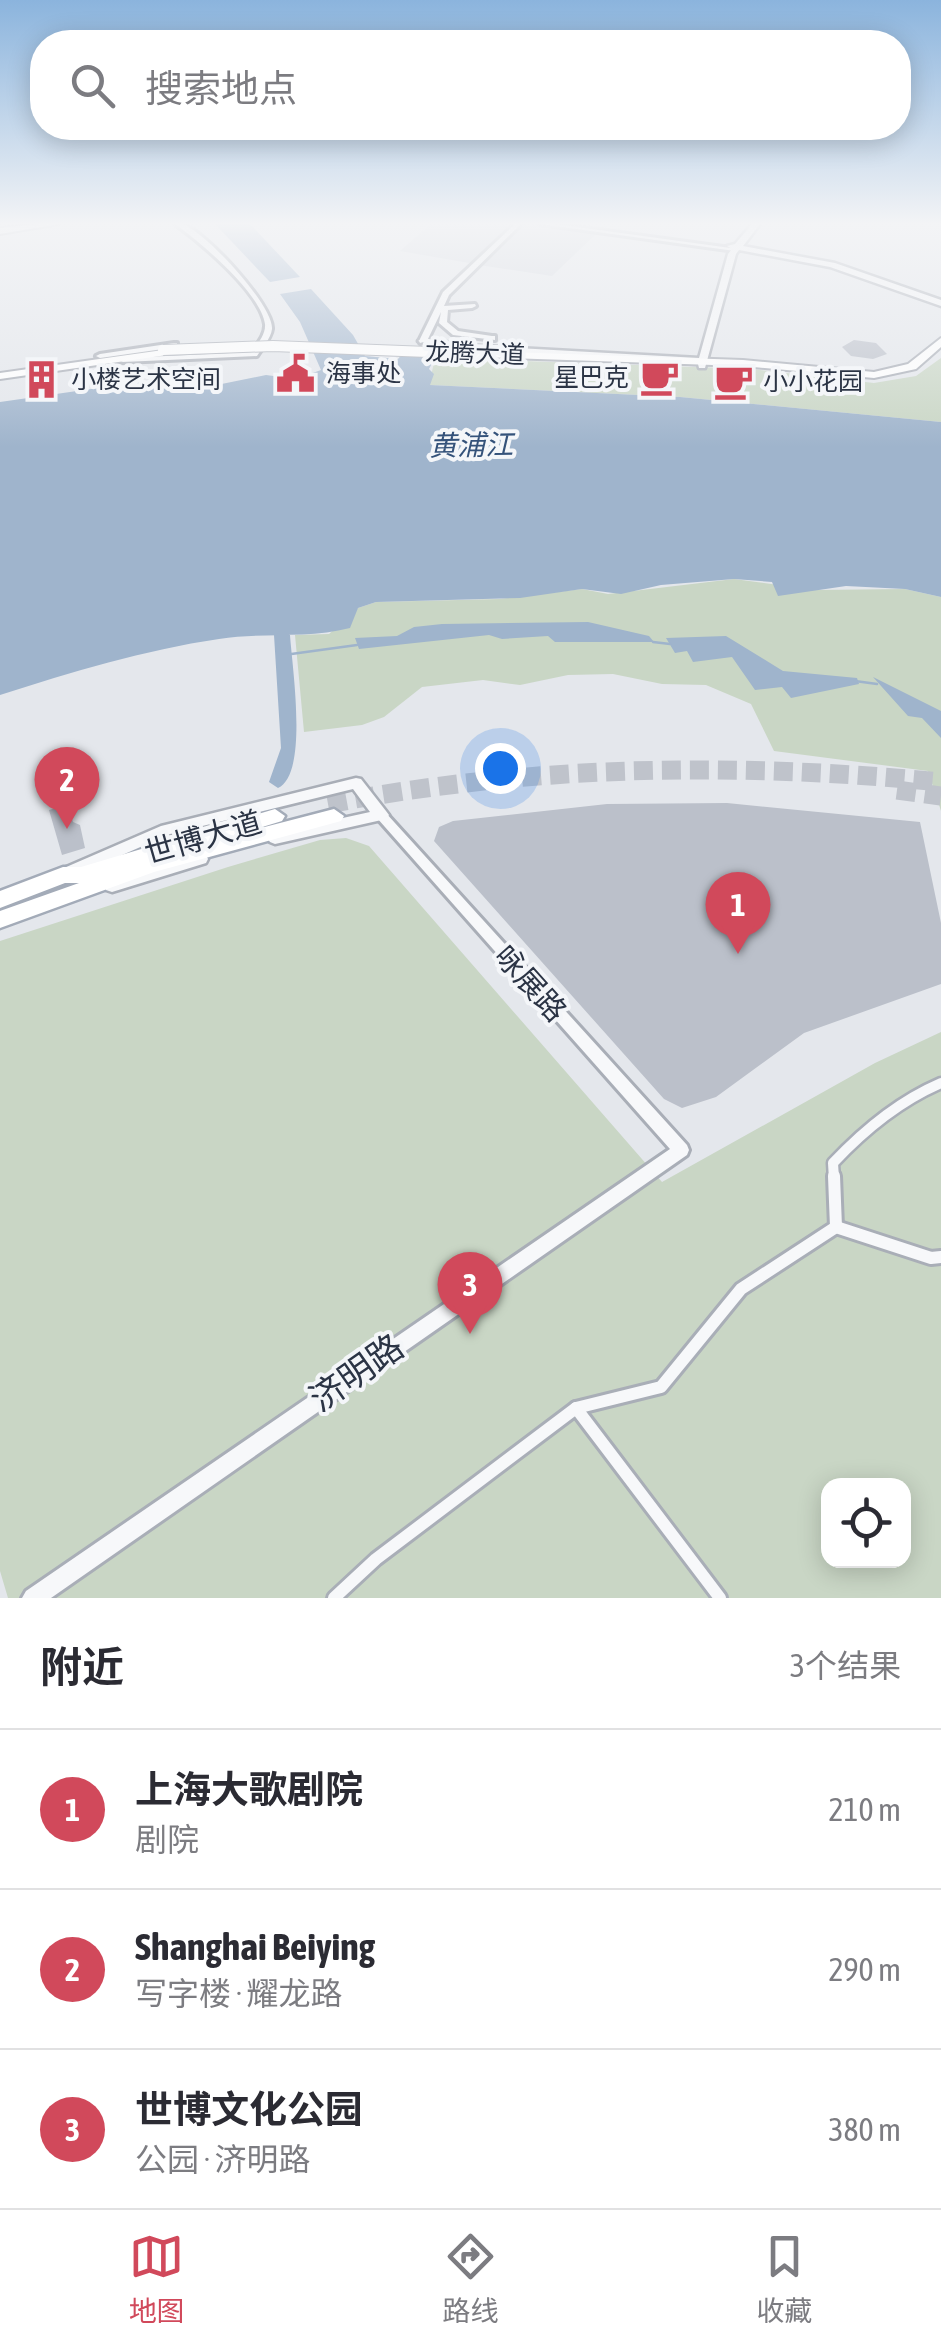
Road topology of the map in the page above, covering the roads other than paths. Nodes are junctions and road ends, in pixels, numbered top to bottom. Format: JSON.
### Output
{"nodes":[{"id":1,"x":252,"y":299,"type":"edge"},
{"id":2,"x":444,"y":299,"type":"edge"},
{"id":3,"x":720,"y":299,"type":"edge"},
{"id":4,"x":472,"y":306,"type":"dead end"},
{"id":5,"x":492,"y":338,"type":"dead end"},
{"id":6,"x":423,"y":341,"type":"joint"},
{"id":7,"x":941,"y":341,"type":"edge"},
{"id":8,"x":941,"y":353,"type":"edge"},
{"id":9,"x":100,"y":358,"type":"junction"},
{"id":10,"x":702,"y":364,"type":"junction"},
{"id":11,"x":0,"y":374,"type":"edge"},
{"id":12,"x":331,"y":810,"type":"tunnel mouth"},
{"id":13,"x":381,"y":815,"type":"junction"},
{"id":14,"x":77,"y":879,"type":"junction"},
{"id":15,"x":0,"y":900,"type":"edge"},
{"id":16,"x":36,"y":906,"type":"junction"},
{"id":17,"x":0,"y":920,"type":"edge"},
{"id":18,"x":941,"y":1083,"type":"edge"},
{"id":19,"x":681,"y":1150,"type":"joint"},
{"id":20,"x":836,"y":1227,"type":"junction"},
{"id":21,"x":941,"y":1257,"type":"edge"},
{"id":22,"x":576,"y":1408,"type":"junction"},
{"id":23,"x":34,"y":1598,"type":"edge"},
{"id":24,"x":334,"y":1598,"type":"edge"},
{"id":25,"x":720,"y":1598,"type":"edge"}],
"edges":[{"from":1,"to":9,"type":"street"},
{"from":2,"to":6,"type":"street"},
{"from":3,"to":10,"type":"street"},
{"from":4,"to":5,"type":"street"},
{"from":6,"to":10,"type":"street"},
{"from":7,"to":10,"type":"main road","name":"龙腾大道"},
{"from":8,"to":10,"type":"main road","name":"龙腾大道"},
{"from":9,"to":10,"type":"main road","name":"龙腾大道","bridge":true},
{"from":9,"to":11,"type":"main road","name":"龙腾大道"},
{"from":12,"to":14,"type":"main road","name":"世博大道"},
{"from":13,"to":14,"type":"street"},
{"from":13,"to":16,"type":"street"},
{"from":13,"to":19,"type":"street","name":"咏展路"},
{"from":14,"to":15,"type":"main road"},
{"from":14,"to":16,"type":"main road"},
{"from":16,"to":17,"type":"main road"},
{"from":18,"to":20,"type":"street"},
{"from":19,"to":23,"type":"street","name":"济明路"},
{"from":20,"to":21,"type":"street"},
{"from":20,"to":22,"type":"street"},
{"from":22,"to":24,"type":"street"},
{"from":22,"to":25,"type":"street"}]}
